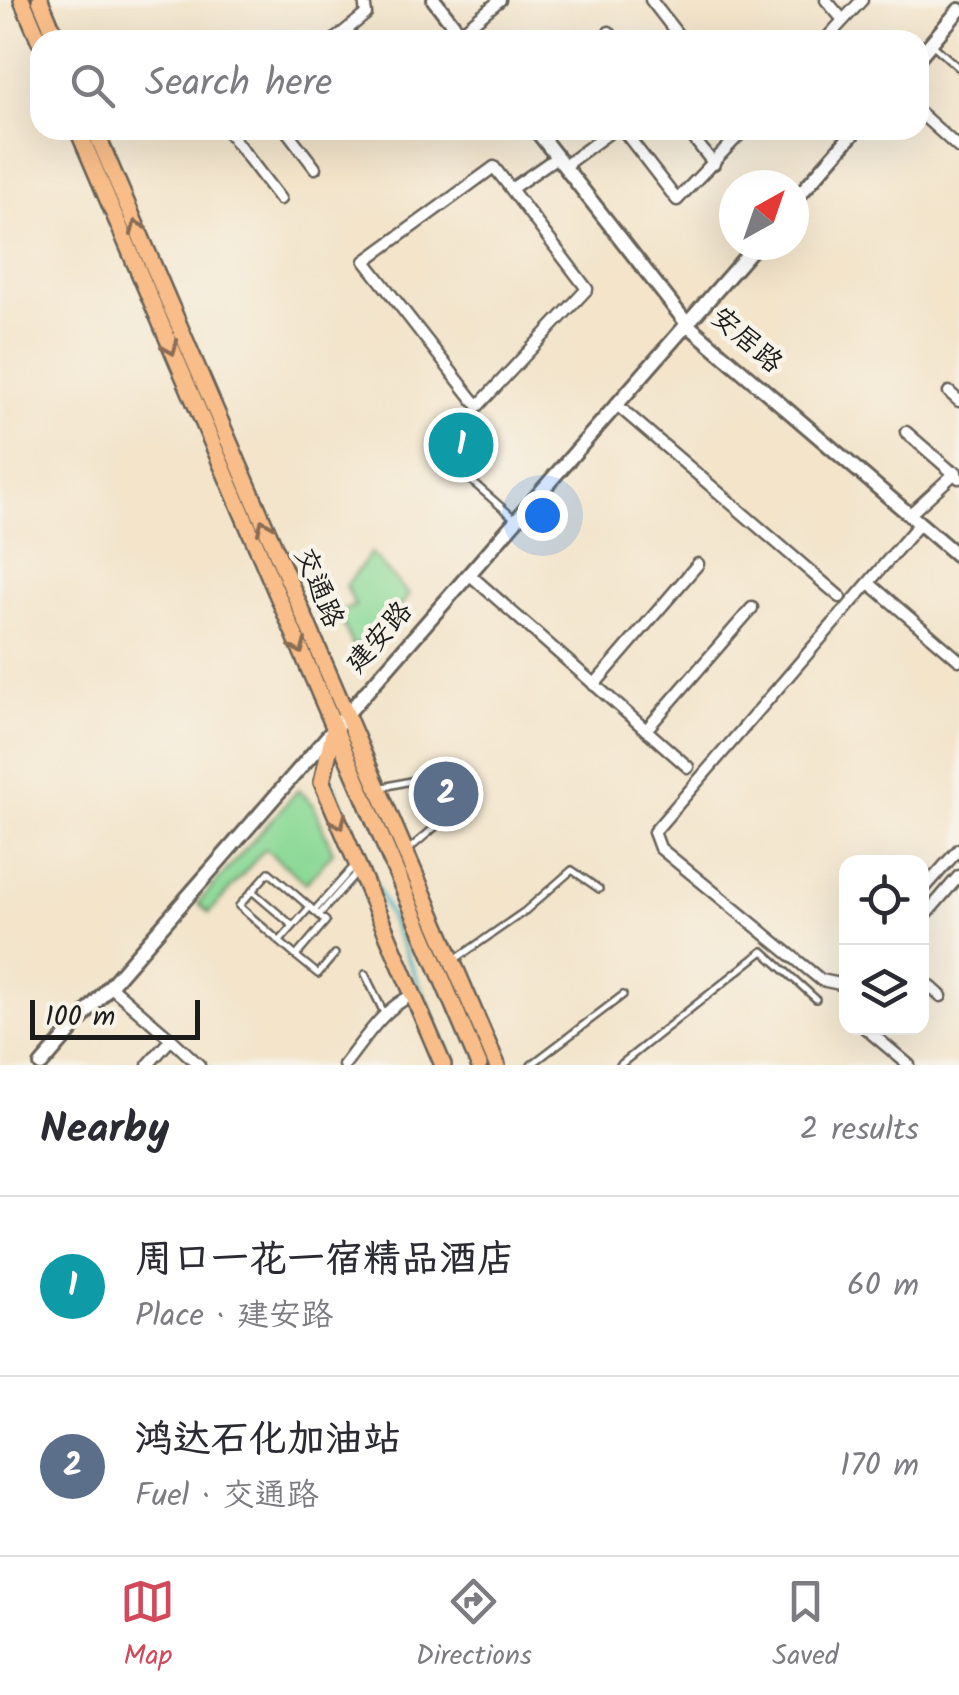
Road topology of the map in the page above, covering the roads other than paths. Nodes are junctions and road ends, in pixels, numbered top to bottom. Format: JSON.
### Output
{"nodes":[{"id":1,"x":22,"y":0,"type":"edge"},
{"id":2,"x":40,"y":0,"type":"edge"},
{"id":3,"x":364,"y":0,"type":"edge"},
{"id":4,"x":434,"y":0,"type":"edge"},
{"id":5,"x":500,"y":0,"type":"edge"},
{"id":6,"x":651,"y":0,"type":"edge"},
{"id":7,"x":826,"y":0,"type":"edge"},
{"id":8,"x":862,"y":0,"type":"edge"},
{"id":9,"x":959,"y":11,"type":"edge"},
{"id":10,"x":843,"y":20,"type":"junction"},
{"id":11,"x":35,"y":30,"type":"edge"},
{"id":12,"x":53,"y":30,"type":"edge"},
{"id":13,"x":346,"y":30,"type":"edge"},
{"id":14,"x":457,"y":30,"type":"edge"},
{"id":15,"x":469,"y":30,"type":"edge"},
{"id":16,"x":674,"y":30,"type":"edge"},
{"id":17,"x":834,"y":30,"type":"edge"},
{"id":18,"x":931,"y":43,"type":"joint"},
{"id":19,"x":959,"y":68,"type":"edge"},
{"id":20,"x":929,"y":121,"type":"edge"},
{"id":21,"x":82,"y":140,"type":"edge"},
{"id":22,"x":100,"y":140,"type":"edge"},
{"id":23,"x":234,"y":140,"type":"edge"},
{"id":24,"x":294,"y":140,"type":"edge"},
{"id":25,"x":544,"y":140,"type":"edge"},
{"id":26,"x":596,"y":140,"type":"edge"},
{"id":27,"x":630,"y":140,"type":"edge"},
{"id":28,"x":695,"y":140,"type":"edge"},
{"id":29,"x":735,"y":140,"type":"edge"},
{"id":30,"x":847,"y":140,"type":"edge"},
{"id":31,"x":959,"y":148,"type":"edge"},
{"id":32,"x":560,"y":162,"type":"junction"},
{"id":33,"x":714,"y":164,"type":"junction"},
{"id":34,"x":315,"y":168,"type":"dead end"},
{"id":35,"x":809,"y":185,"type":"edge"},
{"id":36,"x":511,"y":189,"type":"junction"},
{"id":37,"x":280,"y":198,"type":"dead end"},
{"id":38,"x":743,"y":260,"type":"edge"},
{"id":39,"x":688,"y":324,"type":"junction"},
{"id":40,"x":949,"y":392,"type":"dead end"},
{"id":41,"x":959,"y":401,"type":"edge"},
{"id":42,"x":617,"y":405,"type":"junction"},
{"id":43,"x":906,"y":432,"type":"dead end"},
{"id":44,"x":437,"y":451,"type":"dead end"},
{"id":45,"x":957,"y":474,"type":"edge"},
{"id":46,"x":914,"y":519,"type":"junction"},
{"id":47,"x":516,"y":520,"type":"junction"},
{"id":48,"x":959,"y":557,"type":"edge"},
{"id":49,"x":698,"y":564,"type":"dead end"},
{"id":50,"x":469,"y":574,"type":"junction"},
{"id":51,"x":868,"y":583,"type":"junction"},
{"id":52,"x":840,"y":597,"type":"dead end"},
{"id":53,"x":752,"y":608,"type":"dead end"},
{"id":54,"x":959,"y":660,"type":"edge"},
{"id":55,"x":594,"y":685,"type":"junction"},
{"id":56,"x":340,"y":723,"type":"junction"},
{"id":57,"x":646,"y":730,"type":"junction"},
{"id":58,"x":688,"y":767,"type":"dead end"},
{"id":59,"x":376,"y":789,"type":"junction"},
{"id":60,"x":959,"y":849,"type":"edge"},
{"id":61,"x":404,"y":853,"type":"junction"},
{"id":62,"x":358,"y":866,"type":"junction"},
{"id":63,"x":959,"y":876,"type":"edge"},
{"id":64,"x":929,"y":883,"type":"edge"},
{"id":65,"x":599,"y":890,"type":"dead end"},
{"id":66,"x":954,"y":890,"type":"edge"},
{"id":67,"x":252,"y":891,"type":"junction"},
{"id":68,"x":315,"y":911,"type":"junction"},
{"id":69,"x":929,"y":913,"type":"edge"},
{"id":70,"x":293,"y":926,"type":"junction"},
{"id":71,"x":280,"y":941,"type":"junction"},
{"id":72,"x":335,"y":954,"type":"dead end"},
{"id":73,"x":296,"y":956,"type":"junction"},
{"id":74,"x":451,"y":962,"type":"junction"},
{"id":75,"x":364,"y":974,"type":"dead end"},
{"id":76,"x":444,"y":983,"type":"junction"},
{"id":77,"x":839,"y":984,"type":"edge"},
{"id":78,"x":929,"y":984,"type":"edge"},
{"id":79,"x":110,"y":987,"type":"junction"},
{"id":80,"x":622,"y":994,"type":"dead end"},
{"id":81,"x":413,"y":995,"type":"junction"},
{"id":82,"x":942,"y":996,"type":"dead end"},
{"id":83,"x":816,"y":998,"type":"dead end"},
{"id":84,"x":386,"y":1015,"type":"junction"},
{"id":85,"x":873,"y":1035,"type":"edge"},
{"id":86,"x":171,"y":1039,"type":"junction"},
{"id":87,"x":42,"y":1065,"type":"edge"},
{"id":88,"x":148,"y":1065,"type":"edge"},
{"id":89,"x":200,"y":1065,"type":"edge"},
{"id":90,"x":344,"y":1065,"type":"edge"},
{"id":91,"x":443,"y":1065,"type":"edge"},
{"id":92,"x":479,"y":1065,"type":"edge"},
{"id":93,"x":496,"y":1065,"type":"edge"},
{"id":94,"x":531,"y":1065,"type":"edge"},
{"id":95,"x":620,"y":1065,"type":"edge"},
{"id":96,"x":909,"y":1065,"type":"edge"}],
"edges":[{"from":1,"to":11,"type":"main road"},
{"from":2,"to":12,"type":"main road"},
{"from":3,"to":13,"type":"street"},
{"from":4,"to":14,"type":"street"},
{"from":5,"to":15,"type":"street"},
{"from":6,"to":16,"type":"street"},
{"from":7,"to":10,"type":"street"},
{"from":8,"to":10,"type":"street"},
{"from":9,"to":18,"type":"street"},
{"from":10,"to":17,"type":"street"},
{"from":18,"to":19,"type":"lane"},
{"from":20,"to":31,"type":"street"},
{"from":21,"to":56,"type":"main road","name":"交通路","one_way":true},
{"from":56,"to":22,"type":"main road","name":"交通路","one_way":true},
{"from":23,"to":37,"type":"street"},
{"from":24,"to":34,"type":"street"},
{"from":25,"to":32,"type":"street","name":"安居路"},
{"from":26,"to":32,"type":"street"},
{"from":27,"to":33,"type":"street"},
{"from":28,"to":33,"type":"street"},
{"from":29,"to":33,"type":"street"},
{"from":30,"to":35,"type":"street"},
{"from":32,"to":36,"type":"street"},
{"from":32,"to":39,"type":"street","name":"安居路"},
{"from":36,"to":36,"type":"street"},
{"from":38,"to":39,"type":"street","name":"建安路"},
{"from":39,"to":42,"type":"street","name":"建安路"},
{"from":39,"to":46,"type":"street","name":"安居路"},
{"from":40,"to":41,"type":"street"},
{"from":42,"to":47,"type":"street","name":"建安路"},
{"from":42,"to":52,"type":"street"},
{"from":43,"to":45,"type":"street"},
{"from":44,"to":47,"type":"lane"},
{"from":45,"to":46,"type":"street"},
{"from":46,"to":48,"type":"street","name":"安居路"},
{"from":46,"to":51,"type":"street"},
{"from":47,"to":50,"type":"street","name":"建安路"},
{"from":49,"to":55,"type":"street"},
{"from":50,"to":55,"type":"street"},
{"from":50,"to":56,"type":"street","name":"建安路"},
{"from":51,"to":54,"type":"street"},
{"from":51,"to":77,"type":"street"},
{"from":53,"to":57,"type":"street"},
{"from":55,"to":57,"type":"street"},
{"from":56,"to":59,"type":"main road","name":"交通路"},
{"from":56,"to":62,"type":"main road","one_way":true},
{"from":56,"to":76,"type":"main road","name":"交通路"},
{"from":56,"to":79,"type":"street","name":"建安路"},
{"from":57,"to":58,"type":"street"},
{"from":59,"to":61,"type":"main road","name":"交通路"},
{"from":59,"to":61,"type":"lane"},
{"from":60,"to":64,"type":"street"},
{"from":61,"to":74,"type":"main road","name":"交通路"},
{"from":62,"to":68,"type":"lane"},
{"from":62,"to":81,"type":"main road"},
{"from":63,"to":66,"type":"street"},
{"from":65,"to":74,"type":"lane"},
{"from":66,"to":69,"type":"street"},
{"from":67,"to":68,"type":"lane"},
{"from":67,"to":70,"type":"lane"},
{"from":67,"to":71,"type":"lane"},
{"from":68,"to":70,"type":"lane"},
{"from":68,"to":73,"type":"lane"},
{"from":70,"to":71,"type":"lane"},
{"from":71,"to":73,"type":"lane"},
{"from":72,"to":73,"type":"lane"},
{"from":74,"to":93,"type":"main road","name":"交通路"},
{"from":75,"to":84,"type":"lane"},
{"from":76,"to":81,"type":"main road"},
{"from":76,"to":92,"type":"main road","name":"交通路"},
{"from":78,"to":82,"type":"street"},
{"from":79,"to":86,"type":"street"},
{"from":79,"to":87,"type":"street","name":"建安路"},
{"from":80,"to":94,"type":"lane"},
{"from":81,"to":84,"type":"street"},
{"from":81,"to":91,"type":"main road"},
{"from":83,"to":95,"type":"lane"},
{"from":84,"to":90,"type":"street"},
{"from":85,"to":96,"type":"street"},
{"from":86,"to":88,"type":"street"},
{"from":86,"to":89,"type":"street"}]}
